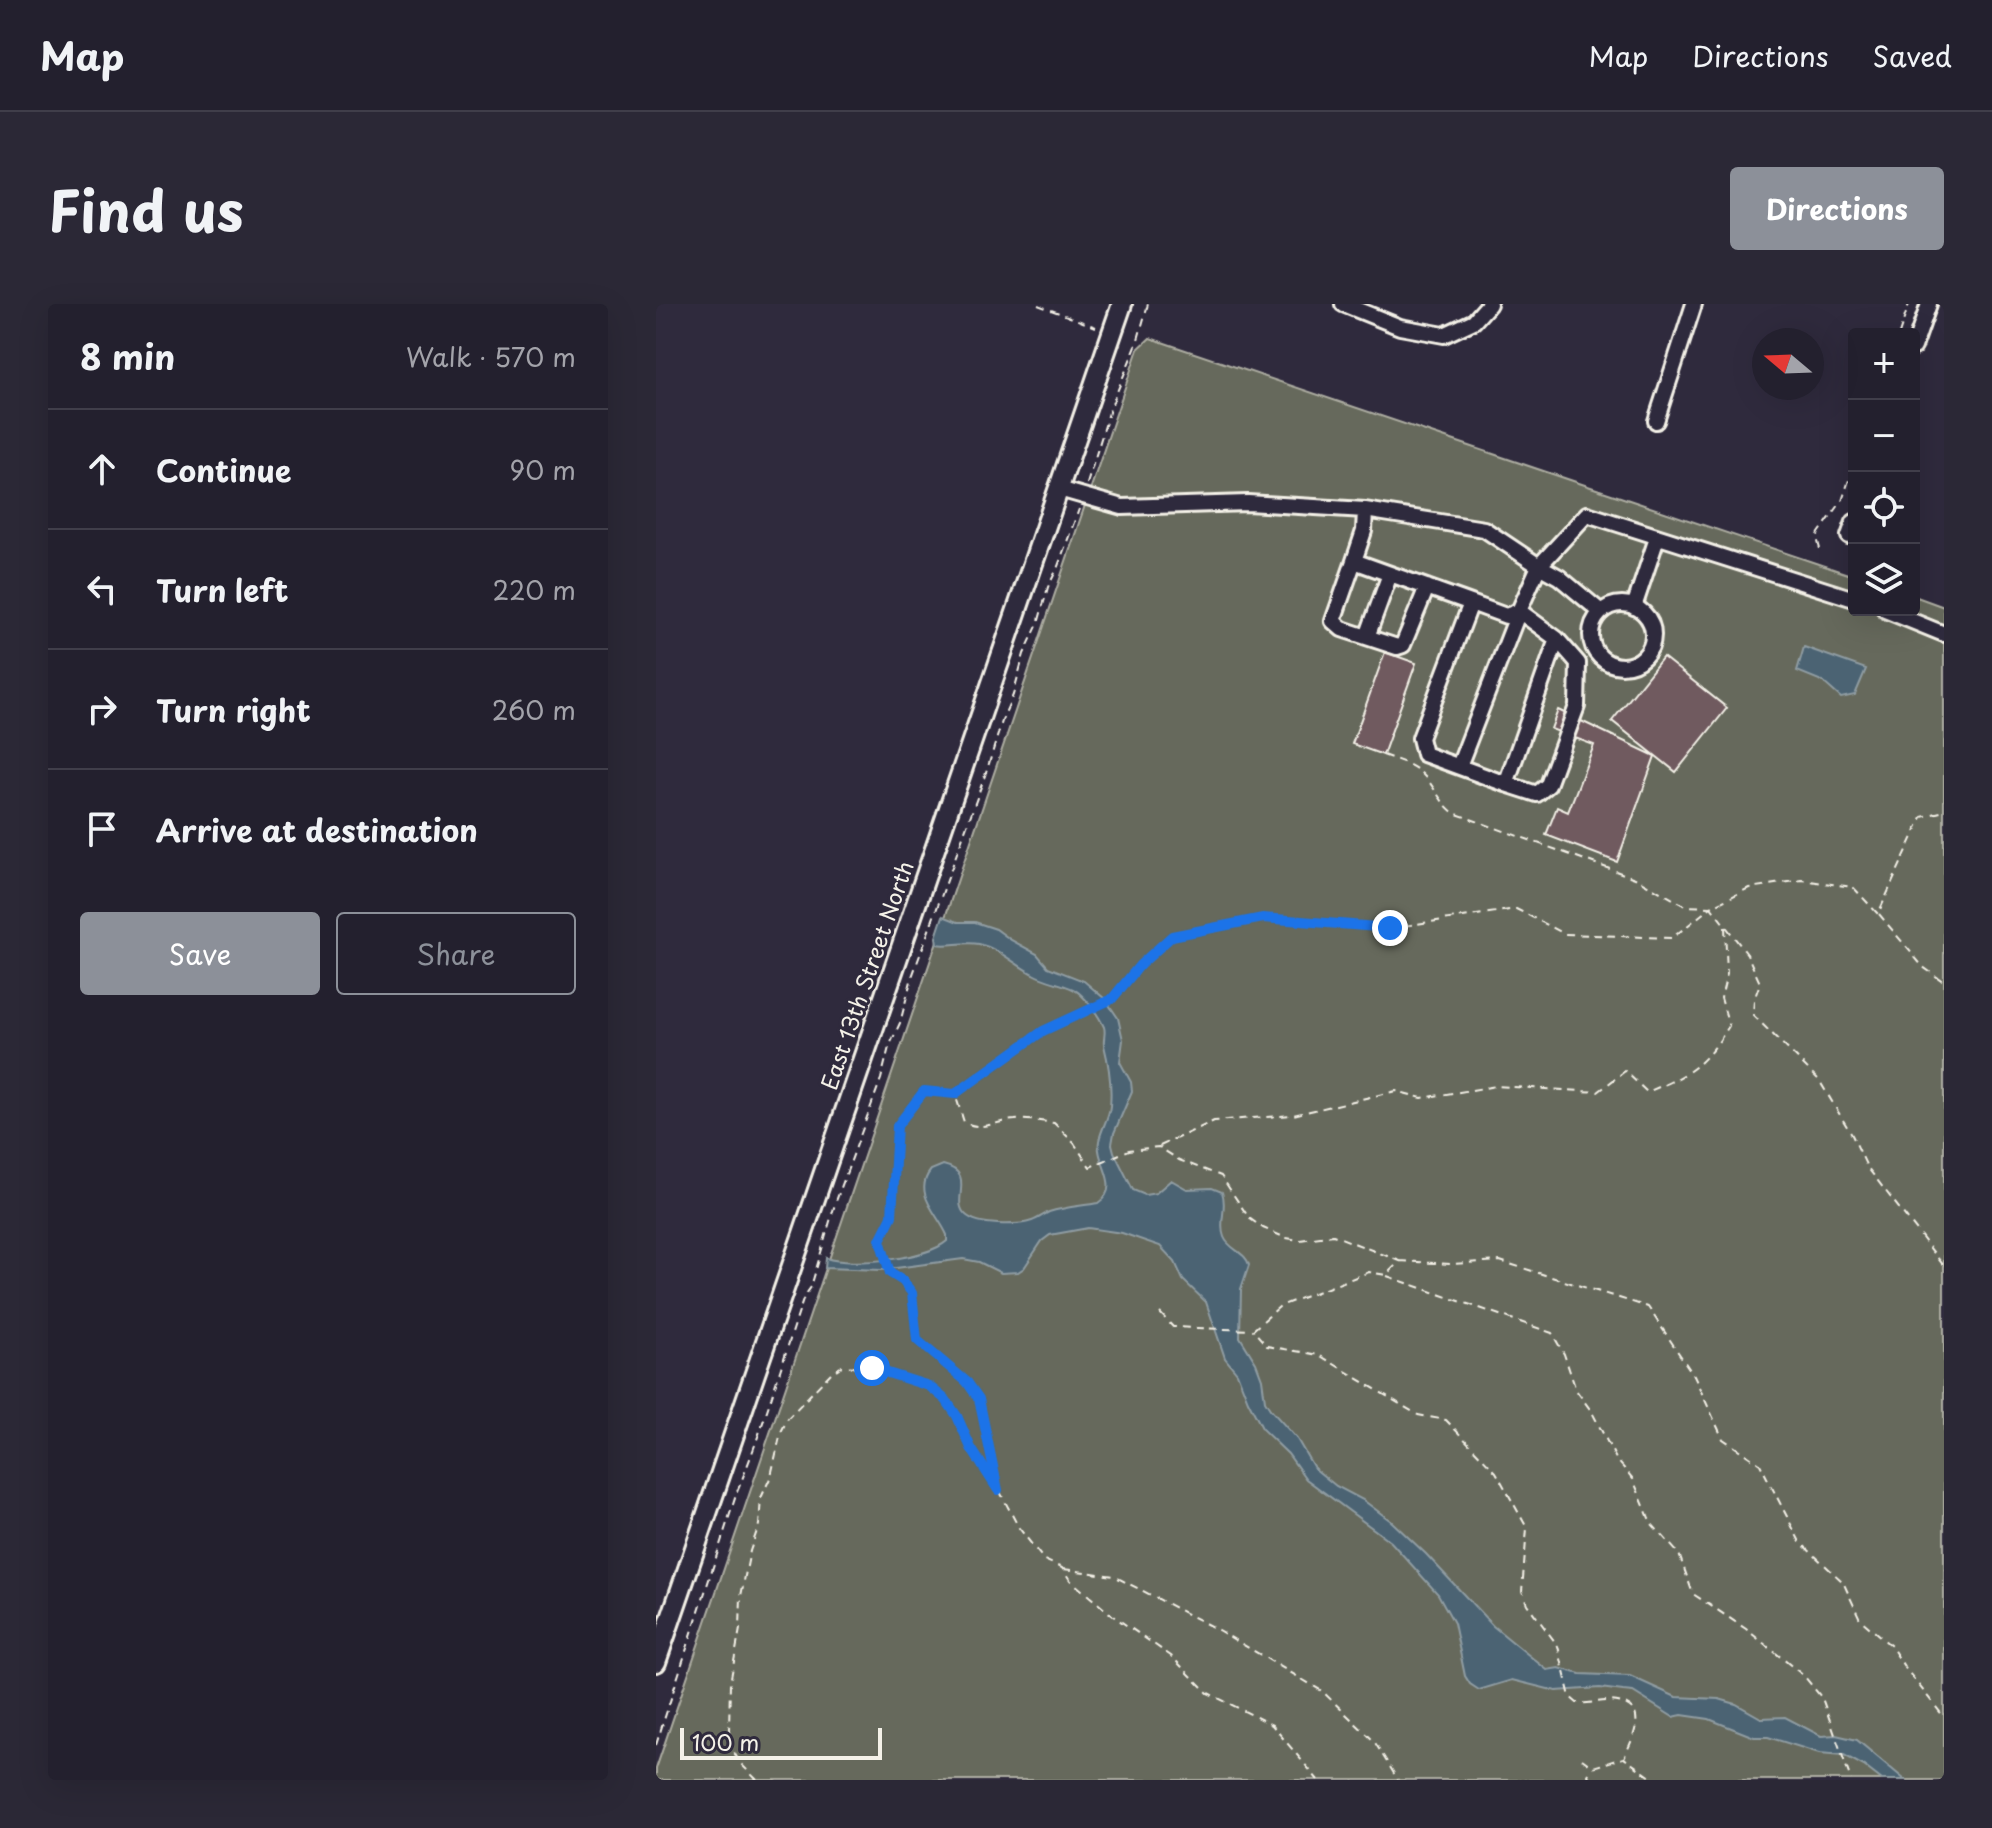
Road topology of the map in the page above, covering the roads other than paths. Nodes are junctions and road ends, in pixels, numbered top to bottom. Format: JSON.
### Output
{"nodes":[{"id":1,"x":1122,"y":304,"type":"edge"},
{"id":2,"x":1343,"y":304,"type":"edge"},
{"id":3,"x":1489,"y":304,"type":"edge"},
{"id":4,"x":1694,"y":304,"type":"edge"},
{"id":5,"x":1929,"y":304,"type":"edge"},
{"id":6,"x":1920,"y":330,"type":"edge"},
{"id":7,"x":1656,"y":421,"type":"dead end"},
{"id":8,"x":1059,"y":489,"type":"junction"},
{"id":9,"x":1365,"y":510,"type":"junction"},
{"id":10,"x":1657,"y":538,"type":"junction"},
{"id":11,"x":1354,"y":561,"type":"junction"},
{"id":12,"x":1539,"y":566,"type":"junction"},
{"id":13,"x":1390,"y":574,"type":"junction"},
{"id":14,"x":1427,"y":587,"type":"junction"},
{"id":15,"x":1848,"y":597,"type":"edge"},
{"id":16,"x":1471,"y":603,"type":"junction"},
{"id":17,"x":1634,"y":607,"type":"junction"},
{"id":18,"x":1519,"y":611,"type":"junction"},
{"id":19,"x":1601,"y":612,"type":"junction"},
{"id":20,"x":1900,"y":616,"type":"edge"},
{"id":21,"x":1944,"y":634,"type":"edge"},
{"id":22,"x":1367,"y":637,"type":"junction"},
{"id":23,"x":1557,"y":639,"type":"junction"},
{"id":24,"x":1459,"y":766,"type":"junction"},
{"id":25,"x":1506,"y":784,"type":"junction"},
{"id":26,"x":656,"y":1662,"type":"edge"}],
"edges":[{"from":1,"to":8,"type":"main road","name":"East 13th Street North"},
{"from":2,"to":3,"type":"street"},
{"from":4,"to":7,"type":"street"},
{"from":5,"to":6,"type":"street"},
{"from":8,"to":9,"type":"street"},
{"from":8,"to":26,"type":"main road","name":"East 13th Street North"},
{"from":9,"to":11,"type":"street"},
{"from":9,"to":12,"type":"street"},
{"from":10,"to":12,"type":"street"},
{"from":10,"to":15,"type":"street"},
{"from":10,"to":17,"type":"street"},
{"from":11,"to":13,"type":"street"},
{"from":11,"to":22,"type":"street"},
{"from":12,"to":18,"type":"street"},
{"from":12,"to":19,"type":"street"},
{"from":13,"to":14,"type":"street"},
{"from":13,"to":22,"type":"street"},
{"from":14,"to":16,"type":"street"},
{"from":14,"to":22,"type":"street"},
{"from":16,"to":18,"type":"street"},
{"from":16,"to":24,"type":"street"},
{"from":17,"to":19,"type":"street"},
{"from":17,"to":19,"type":"street"},
{"from":18,"to":23,"type":"street"},
{"from":18,"to":24,"type":"street"},
{"from":20,"to":21,"type":"street"},
{"from":23,"to":25,"type":"street"},
{"from":23,"to":25,"type":"street"},
{"from":24,"to":25,"type":"street"}]}
